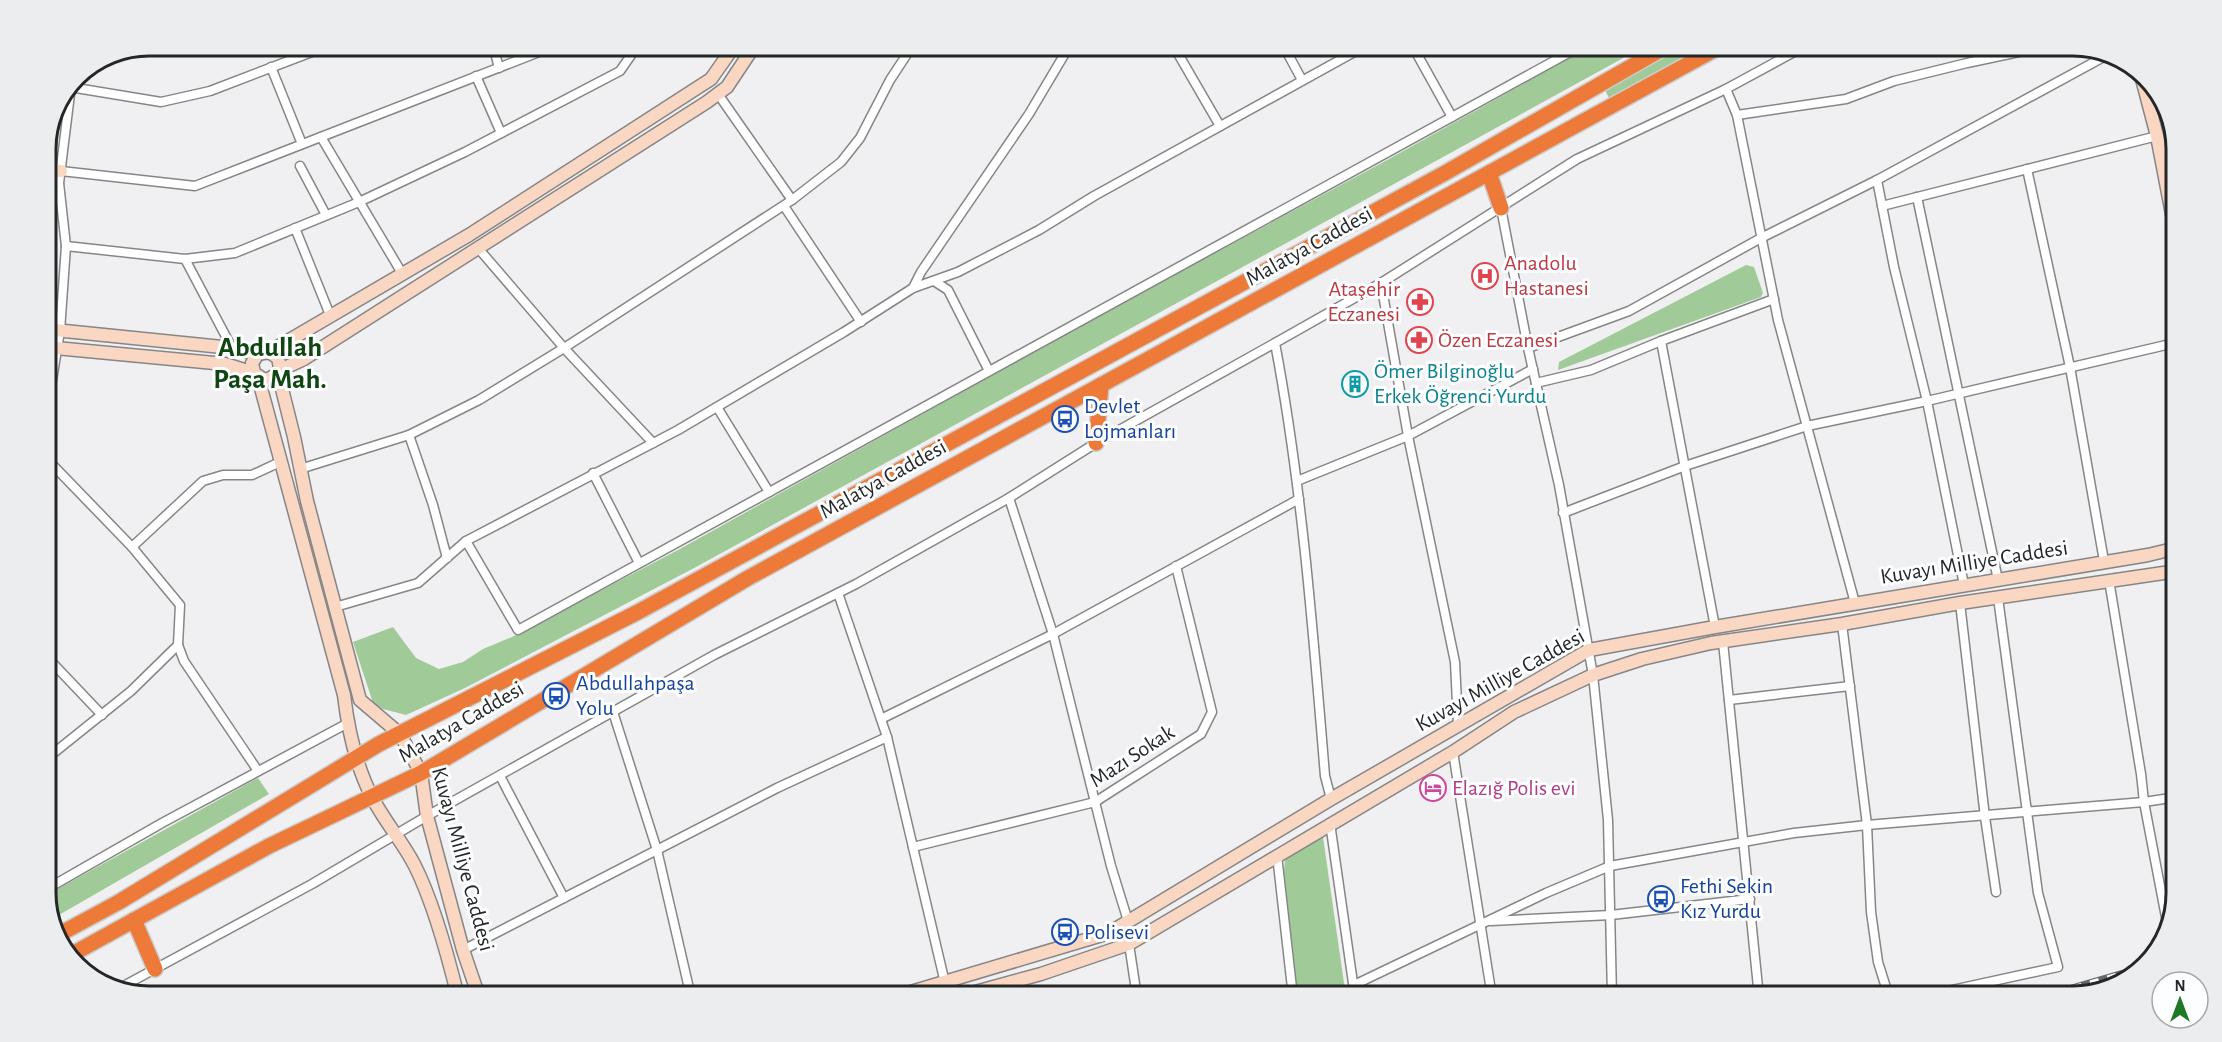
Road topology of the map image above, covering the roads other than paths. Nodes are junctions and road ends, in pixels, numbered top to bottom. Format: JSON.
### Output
{"nodes":[{"id":1,"x":294,"y":55,"type":"edge"},
{"id":2,"x":496,"y":55,"type":"edge"},
{"id":3,"x":532,"y":55,"type":"edge"},
{"id":4,"x":631,"y":55,"type":"edge"},
{"id":5,"x":728,"y":55,"type":"edge"},
{"id":6,"x":749,"y":55,"type":"edge"},
{"id":7,"x":907,"y":55,"type":"edge"},
{"id":8,"x":1064,"y":55,"type":"edge"},
{"id":9,"x":1179,"y":55,"type":"edge"},
{"id":10,"x":1288,"y":55,"type":"edge"},
{"id":11,"x":1348,"y":55,"type":"edge"},
{"id":12,"x":1418,"y":55,"type":"edge"},
{"id":13,"x":1565,"y":55,"type":"edge"},
{"id":14,"x":1651,"y":55,"type":"edge"},
{"id":15,"x":1705,"y":55,"type":"edge"},
{"id":16,"x":1789,"y":55,"type":"edge"},
{"id":17,"x":2007,"y":55,"type":"edge"},
{"id":18,"x":2098,"y":59,"type":"edge"},
{"id":19,"x":271,"y":67,"type":"junction"},
{"id":20,"x":499,"y":68,"type":"junction"},
{"id":21,"x":476,"y":76,"type":"junction"},
{"id":22,"x":1302,"y":80,"type":"junction"},
{"id":23,"x":78,"y":88,"type":"edge"},
{"id":24,"x":1726,"y":89,"type":"junction"},
{"id":25,"x":2145,"y":90,"type":"edge"},
{"id":26,"x":718,"y":94,"type":"junction"},
{"id":27,"x":68,"y":102,"type":"edge"},
{"id":28,"x":1737,"y":115,"type":"junction"},
{"id":29,"x":1452,"y":117,"type":"junction"},
{"id":30,"x":1220,"y":126,"type":"junction"},
{"id":31,"x":501,"y":134,"type":"junction"},
{"id":32,"x":2157,"y":136,"type":"junction"},
{"id":33,"x":321,"y":137,"type":"junction"},
{"id":34,"x":302,"y":144,"type":"junction"},
{"id":35,"x":300,"y":166,"type":"dead end"},
{"id":36,"x":2027,"y":169,"type":"junction"},
{"id":37,"x":1489,"y":173,"type":"junction"},
{"id":38,"x":56,"y":175,"type":"edge"},
{"id":39,"x":60,"y":177,"type":"junction"},
{"id":40,"x":1877,"y":180,"type":"junction"},
{"id":41,"x":2166,"y":183,"type":"edge"},
{"id":42,"x":56,"y":186,"type":"edge"},
{"id":43,"x":1917,"y":197,"type":"junction"},
{"id":44,"x":792,"y":200,"type":"junction"},
{"id":45,"x":359,"y":202,"type":"junction"},
{"id":46,"x":784,"y":206,"type":"junction"},
{"id":47,"x":1882,"y":206,"type":"junction"},
{"id":48,"x":1501,"y":208,"type":"junction"},
{"id":49,"x":326,"y":215,"type":"junction"},
{"id":50,"x":295,"y":228,"type":"junction"},
{"id":51,"x":1761,"y":238,"type":"junction"},
{"id":52,"x":66,"y":246,"type":"junction"},
{"id":53,"x":478,"y":249,"type":"junction"},
{"id":54,"x":185,"y":259,"type":"junction"},
{"id":55,"x":404,"y":275,"type":"junction"},
{"id":56,"x":934,"y":281,"type":"junction"},
{"id":57,"x":1381,"y":283,"type":"junction"},
{"id":58,"x":913,"y":288,"type":"junction"},
{"id":59,"x":1774,"y":299,"type":"junction"},
{"id":60,"x":330,"y":315,"type":"junction"},
{"id":61,"x":861,"y":322,"type":"junction"},
{"id":62,"x":56,"y":330,"type":"edge"},
{"id":63,"x":60,"y":331,"type":"junction"},
{"id":64,"x":56,"y":338,"type":"edge"},
{"id":65,"x":1661,"y":341,"type":"junction"},
{"id":66,"x":1275,"y":343,"type":"junction"},
{"id":67,"x":2166,"y":345,"type":"edge"},
{"id":68,"x":56,"y":347,"type":"edge"},
{"id":69,"x":232,"y":348,"type":"junction"},
{"id":70,"x":564,"y":348,"type":"junction"},
{"id":71,"x":1528,"y":348,"type":"junction"},
{"id":72,"x":264,"y":353,"type":"junction"},
{"id":73,"x":2070,"y":367,"type":"junction"},
{"id":74,"x":1533,"y":369,"type":"junction"},
{"id":75,"x":989,"y":370,"type":"junction"},
{"id":76,"x":278,"y":372,"type":"junction"},
{"id":77,"x":256,"y":375,"type":"junction"},
{"id":78,"x":1536,"y":383,"type":"junction"},
{"id":79,"x":1101,"y":385,"type":"junction"},
{"id":80,"x":1959,"y":393,"type":"junction"},
{"id":81,"x":1927,"y":401,"type":"junction"},
{"id":82,"x":717,"y":407,"type":"junction"},
{"id":83,"x":1807,"y":426,"type":"junction"},
{"id":84,"x":409,"y":435,"type":"junction"},
{"id":85,"x":1408,"y":436,"type":"junction"},
{"id":86,"x":653,"y":443,"type":"junction"},
{"id":87,"x":1096,"y":443,"type":"junction"},
{"id":88,"x":280,"y":462,"type":"junction"},
{"id":89,"x":56,"y":466,"type":"edge"},
{"id":90,"x":1685,"y":466,"type":"junction"},
{"id":91,"x":300,"y":469,"type":"junction"},
{"id":92,"x":593,"y":473,"type":"junction"},
{"id":93,"x":1297,"y":481,"type":"junction"},
{"id":94,"x":769,"y":492,"type":"junction"},
{"id":95,"x":1009,"y":498,"type":"junction"},
{"id":96,"x":1299,"y":500,"type":"junction"},
{"id":97,"x":1563,"y":513,"type":"junction"},
{"id":98,"x":466,"y":541,"type":"junction"},
{"id":99,"x":132,"y":547,"type":"junction"},
{"id":100,"x":2166,"y":551,"type":"edge"},
{"id":101,"x":447,"y":558,"type":"junction"},
{"id":102,"x":2104,"y":561,"type":"junction"},
{"id":103,"x":639,"y":563,"type":"junction"},
{"id":104,"x":1176,"y":566,"type":"junction"},
{"id":105,"x":2166,"y":572,"type":"edge"},
{"id":106,"x":1998,"y":580,"type":"junction"},
{"id":107,"x":2109,"y":580,"type":"junction"},
{"id":108,"x":1964,"y":585,"type":"junction"},
{"id":109,"x":838,"y":593,"type":"junction"},
{"id":110,"x":1998,"y":598,"type":"junction"},
{"id":111,"x":1855,"y":603,"type":"junction"},
{"id":112,"x":1960,"y":603,"type":"junction"},
{"id":113,"x":335,"y":606,"type":"junction"},
{"id":114,"x":1842,"y":624,"type":"junction"},
{"id":115,"x":1715,"y":627,"type":"junction"},
{"id":116,"x":1053,"y":633,"type":"junction"},
{"id":117,"x":1723,"y":642,"type":"junction"},
{"id":118,"x":178,"y":645,"type":"junction"},
{"id":119,"x":1589,"y":650,"type":"junction"},
{"id":120,"x":56,"y":666,"type":"edge"},
{"id":121,"x":1593,"y":675,"type":"junction"},
{"id":122,"x":1850,"y":686,"type":"junction"},
{"id":123,"x":1729,"y":700,"type":"junction"},
{"id":124,"x":613,"y":712,"type":"junction"},
{"id":125,"x":102,"y":714,"type":"junction"},
{"id":126,"x":881,"y":719,"type":"junction"},
{"id":127,"x":348,"y":723,"type":"junction"},
{"id":128,"x":1458,"y":724,"type":"junction"},
{"id":129,"x":400,"y":735,"type":"junction"},
{"id":130,"x":887,"y":737,"type":"junction"},
{"id":131,"x":56,"y":751,"type":"edge"},
{"id":132,"x":1454,"y":752,"type":"junction"},
{"id":133,"x":357,"y":756,"type":"junction"},
{"id":134,"x":258,"y":771,"type":"junction"},
{"id":135,"x":422,"y":773,"type":"junction"},
{"id":136,"x":500,"y":776,"type":"junction"},
{"id":137,"x":372,"y":796,"type":"junction"},
{"id":138,"x":1331,"y":799,"type":"junction"},
{"id":139,"x":2166,"y":799,"type":"edge"},
{"id":140,"x":1095,"y":802,"type":"junction"},
{"id":141,"x":2144,"y":802,"type":"junction"},
{"id":142,"x":2026,"y":813,"type":"junction"},
{"id":143,"x":427,"y":816,"type":"junction"},
{"id":144,"x":1985,"y":817,"type":"junction"},
{"id":145,"x":1330,"y":823,"type":"junction"},
{"id":146,"x":1867,"y":825,"type":"junction"},
{"id":147,"x":396,"y":836,"type":"junction"},
{"id":148,"x":1744,"y":843,"type":"junction"},
{"id":149,"x":913,"y":847,"type":"junction"},
{"id":150,"x":657,"y":850,"type":"junction"},
{"id":151,"x":1277,"y":855,"type":"junction"},
{"id":152,"x":1610,"y":866,"type":"junction"},
{"id":153,"x":56,"y":884,"type":"edge"},
{"id":154,"x":1996,"y":892,"type":"dead end"},
{"id":155,"x":564,"y":898,"type":"junction"},
{"id":156,"x":1750,"y":899,"type":"junction"},
{"id":157,"x":2165,"y":912,"type":"edge"},
{"id":158,"x":1611,"y":915,"type":"junction"},
{"id":159,"x":134,"y":920,"type":"junction"},
{"id":160,"x":1128,"y":921,"type":"junction"},
{"id":161,"x":1485,"y":923,"type":"junction"},
{"id":162,"x":64,"y":932,"type":"edge"},
{"id":163,"x":1129,"y":944,"type":"junction"},
{"id":164,"x":463,"y":950,"type":"junction"},
{"id":165,"x":77,"y":952,"type":"edge"},
{"id":166,"x":155,"y":969,"type":"junction"},
{"id":167,"x":945,"y":983,"type":"junction"},
{"id":168,"x":127,"y":984,"type":"edge"},
{"id":169,"x":1354,"y":985,"type":"joint"},
{"id":170,"x":455,"y":986,"type":"edge"},
{"id":171,"x":475,"y":986,"type":"edge"},
{"id":172,"x":688,"y":986,"type":"edge"},
{"id":173,"x":934,"y":986,"type":"edge"},
{"id":174,"x":997,"y":986,"type":"edge"},
{"id":175,"x":1135,"y":986,"type":"edge"},
{"id":176,"x":1292,"y":986,"type":"edge"},
{"id":177,"x":1491,"y":986,"type":"edge"},
{"id":178,"x":1612,"y":986,"type":"edge"},
{"id":179,"x":1758,"y":986,"type":"edge"},
{"id":180,"x":1886,"y":986,"type":"edge"},
{"id":181,"x":1971,"y":986,"type":"edge"}],
"edges":[{"from":1,"to":19,"type":"street"},
{"from":2,"to":20,"type":"street"},
{"from":3,"to":20,"type":"street"},
{"from":4,"to":31,"type":"street"},
{"from":5,"to":55,"type":"main road"},
{"from":6,"to":26,"type":"main road"},
{"from":7,"to":44,"type":"street"},
{"from":8,"to":58,"type":"street"},
{"from":9,"to":30,"type":"street"},
{"from":10,"to":22,"type":"street"},
{"from":11,"to":22,"type":"street"},
{"from":12,"to":29,"type":"street"},
{"from":13,"to":29,"type":"street"},
{"from":14,"to":129,"type":"highway","name":"Malatya Caddesi"},
{"from":15,"to":37,"type":"highway","name":"Malatya Caddesi"},
{"from":16,"to":24,"type":"street"},
{"from":17,"to":28,"type":"street"},
{"from":18,"to":40,"type":"street"},
{"from":19,"to":23,"type":"street"},
{"from":19,"to":34,"type":"street"},
{"from":20,"to":21,"type":"street"},
{"from":21,"to":31,"type":"street"},
{"from":21,"to":33,"type":"street"},
{"from":22,"to":30,"type":"street"},
{"from":24,"to":28,"type":"street"},
{"from":24,"to":48,"type":"street"},
{"from":25,"to":32,"type":"main road"},
{"from":26,"to":44,"type":"street"},
{"from":26,"to":53,"type":"main road"},
{"from":27,"to":39,"type":"street"},
{"from":28,"to":51,"type":"street"},
{"from":29,"to":75,"type":"street"},
{"from":30,"to":56,"type":"street"},
{"from":31,"to":45,"type":"street"},
{"from":32,"to":36,"type":"street"},
{"from":32,"to":41,"type":"main road"},
{"from":33,"to":34,"type":"street"},
{"from":33,"to":45,"type":"street"},
{"from":34,"to":39,"type":"street"},
{"from":35,"to":49,"type":"street"},
{"from":36,"to":43,"type":"street"},
{"from":36,"to":73,"type":"street"},
{"from":37,"to":48,"type":"highway"},
{"from":37,"to":79,"type":"highway","name":"Malatya Caddesi"},
{"from":38,"to":39,"type":"main road"},
{"from":39,"to":42,"type":"street"},
{"from":39,"to":52,"type":"street"},
{"from":40,"to":47,"type":"street"},
{"from":40,"to":51,"type":"street"},
{"from":43,"to":47,"type":"street"},
{"from":43,"to":80,"type":"street"},
{"from":44,"to":46,"type":"street"},
{"from":45,"to":49,"type":"street"},
{"from":45,"to":55,"type":"street"},
{"from":46,"to":61,"type":"street"},
{"from":46,"to":70,"type":"street"},
{"from":47,"to":81,"type":"street"},
{"from":48,"to":57,"type":"street"},
{"from":48,"to":71,"type":"street"},
{"from":49,"to":50,"type":"street"},
{"from":50,"to":54,"type":"street"},
{"from":50,"to":60,"type":"street"},
{"from":51,"to":59,"type":"street"},
{"from":51,"to":71,"type":"street"},
{"from":52,"to":54,"type":"street"},
{"from":52,"to":63,"type":"street"},
{"from":53,"to":70,"type":"street"},
{"from":53,"to":76,"type":"main road"},
{"from":54,"to":69,"type":"street"},
{"from":55,"to":60,"type":"main road"},
{"from":56,"to":58,"type":"street"},
{"from":56,"to":75,"type":"street"},
{"from":57,"to":66,"type":"street"},
{"from":57,"to":85,"type":"street"},
{"from":58,"to":61,"type":"street"},
{"from":59,"to":65,"type":"street"},
{"from":59,"to":83,"type":"street"},
{"from":60,"to":72,"type":"main road"},
{"from":61,"to":82,"type":"street"},
{"from":62,"to":63,"type":"main road"},
{"from":63,"to":64,"type":"street"},
{"from":63,"to":69,"type":"main road"},
{"from":65,"to":78,"type":"street"},
{"from":65,"to":90,"type":"street"},
{"from":66,"to":87,"type":"street"},
{"from":66,"to":93,"type":"street"},
{"from":67,"to":73,"type":"street"},
{"from":68,"to":77,"type":"main road"},
{"from":69,"to":72,"type":"main road"},
{"from":70,"to":84,"type":"street"},
{"from":70,"to":86,"type":"street"},
{"from":71,"to":74,"type":"street"},
{"from":72,"to":76,"type":"main road"},
{"from":72,"to":77,"type":"main road"},
{"from":73,"to":80,"type":"street"},
{"from":73,"to":102,"type":"street"},
{"from":74,"to":78,"type":"street"},
{"from":74,"to":85,"type":"street"},
{"from":75,"to":94,"type":"street"},
{"from":76,"to":77,"type":"main road"},
{"from":76,"to":91,"type":"main road","name":"Kuvayı Milliye Caddesi"},
{"from":77,"to":88,"type":"main road","name":"Kuvayı Milliye Caddesi"},
{"from":78,"to":97,"type":"street"},
{"from":79,"to":87,"type":"highway"},
{"from":79,"to":135,"type":"highway","name":"Malatya Caddesi"},
{"from":80,"to":81,"type":"street"},
{"from":80,"to":106,"type":"street"},
{"from":81,"to":83,"type":"street"},
{"from":81,"to":108,"type":"street"},
{"from":82,"to":86,"type":"street"},
{"from":82,"to":94,"type":"street"},
{"from":83,"to":90,"type":"street"},
{"from":83,"to":111,"type":"street"},
{"from":84,"to":91,"type":"street"},
{"from":84,"to":101,"type":"street"},
{"from":85,"to":93,"type":"street"},
{"from":85,"to":128,"type":"street"},
{"from":86,"to":92,"type":"street"},
{"from":87,"to":95,"type":"street"},
{"from":88,"to":99,"type":"street"},
{"from":88,"to":127,"type":"main road","name":"Kuvayı Milliye Caddesi"},
{"from":89,"to":99,"type":"street"},
{"from":90,"to":97,"type":"street"},
{"from":90,"to":115,"type":"street"},
{"from":91,"to":113,"type":"main road","name":"Kuvayı Milliye Caddesi"},
{"from":92,"to":98,"type":"street"},
{"from":92,"to":103,"type":"street"},
{"from":93,"to":96,"type":"street"},
{"from":94,"to":103,"type":"street"},
{"from":95,"to":109,"type":"street"},
{"from":95,"to":116,"type":"street"},
{"from":96,"to":104,"type":"street"},
{"from":96,"to":138,"type":"street"},
{"from":97,"to":119,"type":"street"},
{"from":98,"to":101,"type":"street"},
{"from":98,"to":103,"type":"street"},
{"from":99,"to":118,"type":"street"},
{"from":100,"to":102,"type":"main road","name":"Kuvayı Milliye Caddesi"},
{"from":101,"to":113,"type":"street"},
{"from":102,"to":106,"type":"main road","name":"Kuvayı Milliye Caddesi"},
{"from":104,"to":116,"type":"street"},
{"from":104,"to":140,"type":"street","name":"Mazı Sokak"},
{"from":105,"to":107,"type":"main road","name":"Kuvayı Milliye Caddesi"},
{"from":106,"to":108,"type":"main road","name":"Kuvayı Milliye Caddesi"},
{"from":107,"to":110,"type":"main road","name":"Kuvayı Milliye Caddesi"},
{"from":107,"to":141,"type":"street"},
{"from":108,"to":111,"type":"main road","name":"Kuvayı Milliye Caddesi"},
{"from":109,"to":124,"type":"street"},
{"from":109,"to":126,"type":"street"},
{"from":110,"to":112,"type":"main road","name":"Kuvayı Milliye Caddesi"},
{"from":110,"to":142,"type":"street"},
{"from":111,"to":115,"type":"main road","name":"Kuvayı Milliye Caddesi"},
{"from":112,"to":114,"type":"main road","name":"Kuvayı Milliye Caddesi"},
{"from":112,"to":144,"type":"street"},
{"from":113,"to":129,"type":"main road","name":"Kuvayı Milliye Caddesi"},
{"from":114,"to":117,"type":"main road","name":"Kuvayı Milliye Caddesi"},
{"from":114,"to":122,"type":"street"},
{"from":115,"to":119,"type":"main road","name":"Kuvayı Milliye Caddesi"},
{"from":116,"to":126,"type":"street"},
{"from":116,"to":140,"type":"street"},
{"from":117,"to":121,"type":"main road","name":"Kuvayı Milliye Caddesi"},
{"from":117,"to":123,"type":"street"},
{"from":118,"to":125,"type":"street"},
{"from":118,"to":134,"type":"street"},
{"from":119,"to":121,"type":"street"},
{"from":119,"to":128,"type":"main road","name":"Kuvayı Milliye Caddesi"},
{"from":120,"to":125,"type":"street"},
{"from":121,"to":132,"type":"main road","name":"Kuvayı Milliye Caddesi"},
{"from":121,"to":152,"type":"street"},
{"from":122,"to":123,"type":"street"},
{"from":122,"to":146,"type":"street"},
{"from":123,"to":148,"type":"street"},
{"from":124,"to":136,"type":"street"},
{"from":124,"to":150,"type":"street"},
{"from":125,"to":131,"type":"street"},
{"from":126,"to":130,"type":"street"},
{"from":127,"to":133,"type":"main road","name":"Kuvayı Milliye Caddesi"},
{"from":127,"to":134,"type":"street"},
{"from":128,"to":138,"type":"main road","name":"Kuvayı Milliye Caddesi"},
{"from":129,"to":133,"type":"highway","name":"Malatya Caddesi"},
{"from":129,"to":135,"type":"main road","name":"Kuvayı Milliye Caddesi"},
{"from":130,"to":149,"type":"street"},
{"from":130,"to":150,"type":"street"},
{"from":132,"to":145,"type":"main road","name":"Kuvayı Milliye Caddesi"},
{"from":132,"to":161,"type":"street"},
{"from":133,"to":137,"type":"main road","name":"Kuvayı Milliye Caddesi"},
{"from":133,"to":162,"type":"highway","name":"Malatya Caddesi"},
{"from":134,"to":153,"type":"street"},
{"from":135,"to":137,"type":"highway","name":"Malatya Caddesi"},
{"from":135,"to":143,"type":"main road","name":"Kuvayı Milliye Caddesi"},
{"from":136,"to":143,"type":"street"},
{"from":136,"to":155,"type":"street"},
{"from":137,"to":147,"type":"main road","name":"Kuvayı Milliye Caddesi"},
{"from":137,"to":159,"type":"highway","name":"Malatya Caddesi"},
{"from":138,"to":160,"type":"main road","name":"Kuvayı Milliye Caddesi"},
{"from":139,"to":141,"type":"street"},
{"from":140,"to":149,"type":"street","name":"Mazı Sokak"},
{"from":140,"to":160,"type":"street"},
{"from":141,"to":142,"type":"street"},
{"from":141,"to":157,"type":"street"},
{"from":142,"to":144,"type":"street"},
{"from":142,"to":181,"type":"street"},
{"from":143,"to":147,"type":"street"},
{"from":143,"to":164,"type":"main road","name":"Kuvayı Milliye Caddesi"},
{"from":144,"to":146,"type":"street"},
{"from":144,"to":154,"type":"street"},
{"from":145,"to":151,"type":"main road","name":"Kuvayı Milliye Caddesi"},
{"from":145,"to":169,"type":"street"},
{"from":146,"to":148,"type":"street"},
{"from":146,"to":180,"type":"street"},
{"from":147,"to":166,"type":"street"},
{"from":147,"to":170,"type":"main road","name":"Kuvayı Milliye Caddesi"},
{"from":148,"to":152,"type":"street"},
{"from":148,"to":156,"type":"street"},
{"from":149,"to":167,"type":"street"},
{"from":150,"to":155,"type":"street"},
{"from":150,"to":172,"type":"street"},
{"from":151,"to":163,"type":"main road","name":"Kuvayı Milliye Caddesi"},
{"from":151,"to":176,"type":"street"},
{"from":152,"to":158,"type":"street"},
{"from":152,"to":161,"type":"street"},
{"from":155,"to":164,"type":"street"},
{"from":156,"to":158,"type":"street"},
{"from":156,"to":179,"type":"street"},
{"from":158,"to":161,"type":"street"},
{"from":158,"to":178,"type":"street"},
{"from":159,"to":165,"type":"highway","name":"Malatya Caddesi"},
{"from":159,"to":166,"type":"highway"},
{"from":160,"to":163,"type":"street"},
{"from":160,"to":167,"type":"main road","name":"Kuvayı Milliye Caddesi"},
{"from":161,"to":169,"type":"street"},
{"from":161,"to":177,"type":"street"},
{"from":163,"to":174,"type":"main road","name":"Kuvayı Milliye Caddesi"},
{"from":163,"to":175,"type":"street"},
{"from":164,"to":171,"type":"main road","name":"Kuvayı Milliye Caddesi"},
{"from":166,"to":168,"type":"street"},
{"from":167,"to":173,"type":"main road","name":"Kuvayı Milliye Caddesi"}]}
